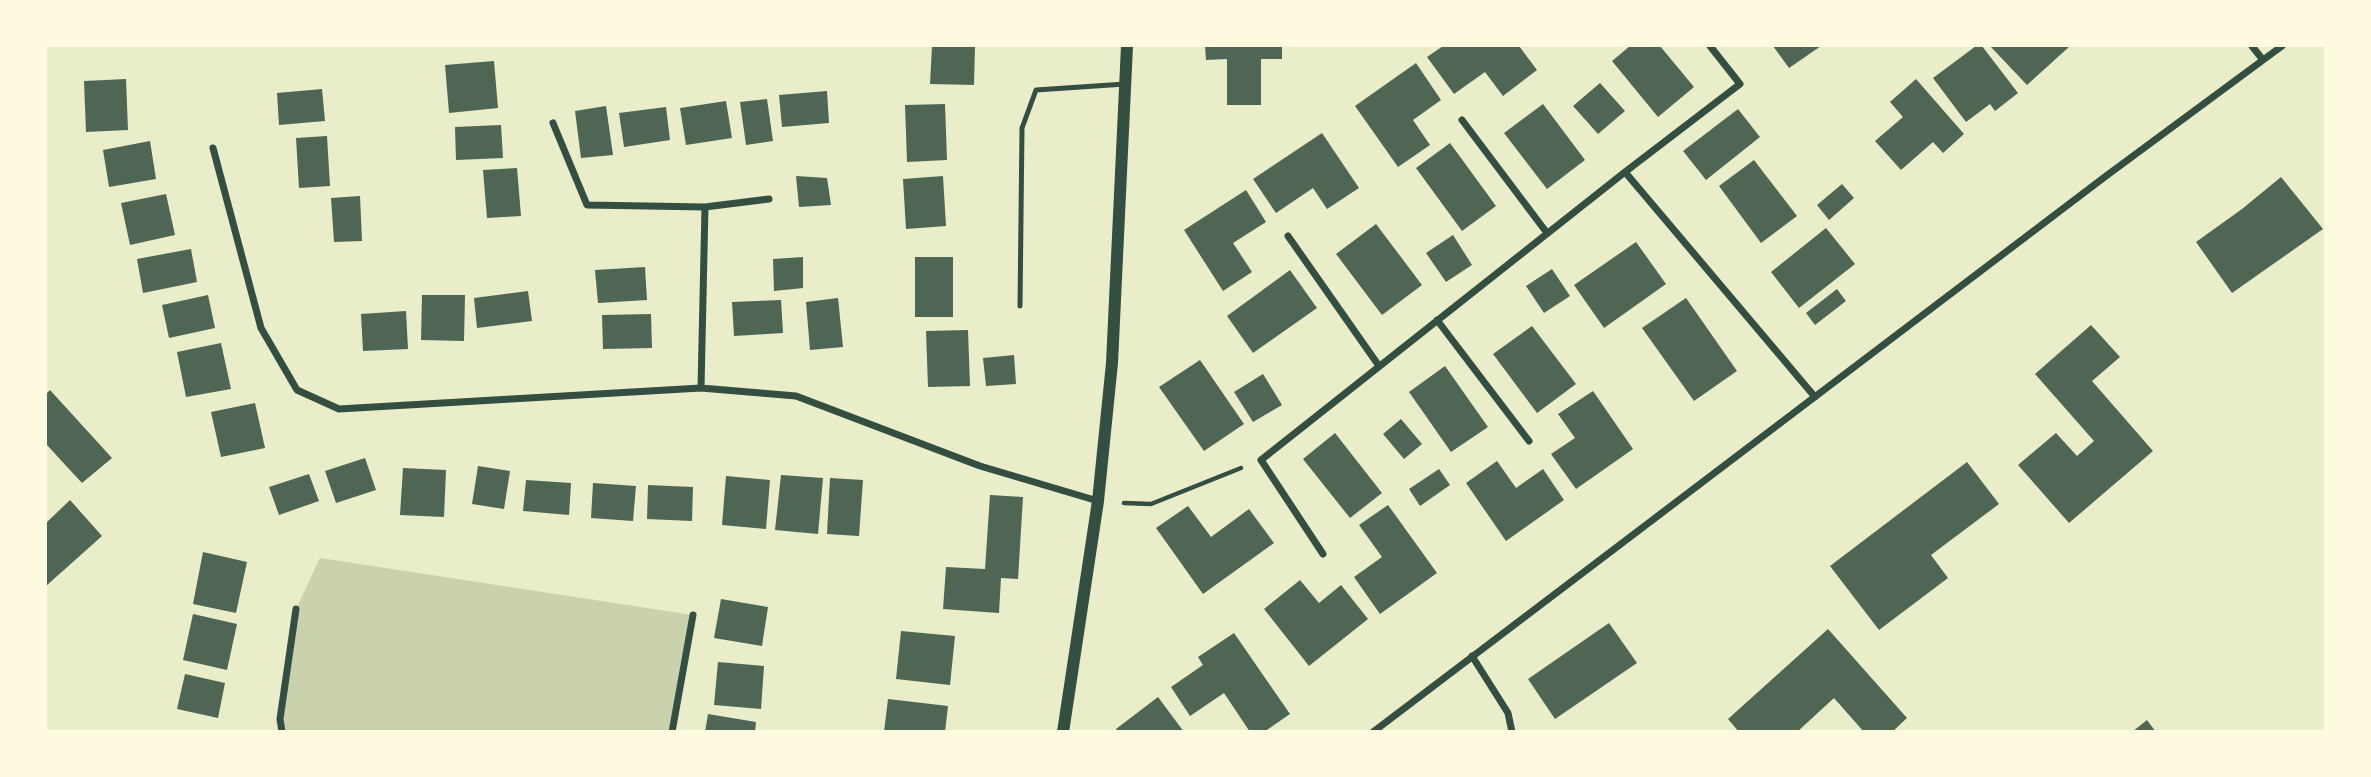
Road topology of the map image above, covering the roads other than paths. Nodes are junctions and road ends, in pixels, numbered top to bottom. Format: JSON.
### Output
{"nodes":[{"id":1,"x":1127,"y":46,"type":"edge"},
{"id":2,"x":1710,"y":46,"type":"edge"},
{"id":3,"x":2252,"y":46,"type":"edge"},
{"id":4,"x":2282,"y":46,"type":"edge"},
{"id":5,"x":2263,"y":60,"type":"junction"},
{"id":6,"x":1125,"y":84,"type":"junction"},
{"id":7,"x":1462,"y":120,"type":"dead end"},
{"id":8,"x":553,"y":123,"type":"dead end"},
{"id":9,"x":213,"y":148,"type":"dead end"},
{"id":10,"x":1625,"y":172,"type":"junction"},
{"id":11,"x":769,"y":199,"type":"dead end"},
{"id":12,"x":705,"y":207,"type":"junction"},
{"id":13,"x":1547,"y":233,"type":"junction"},
{"id":14,"x":1288,"y":236,"type":"dead end"},
{"id":15,"x":1020,"y":306,"type":"dead end"},
{"id":16,"x":1437,"y":320,"type":"junction"},
{"id":17,"x":1379,"y":366,"type":"junction"},
{"id":18,"x":701,"y":388,"type":"junction"},
{"id":19,"x":1815,"y":397,"type":"junction"},
{"id":20,"x":1529,"y":441,"type":"dead end"},
{"id":21,"x":1098,"y":501,"type":"junction"},
{"id":22,"x":1322,"y":554,"type":"dead end"},
{"id":23,"x":296,"y":609,"type":"dead end"},
{"id":24,"x":693,"y":615,"type":"dead end"},
{"id":25,"x":1472,"y":656,"type":"junction"},
{"id":26,"x":282,"y":732,"type":"edge"},
{"id":27,"x":673,"y":732,"type":"edge"},
{"id":28,"x":1063,"y":732,"type":"edge"},
{"id":29,"x":1373,"y":732,"type":"edge"},
{"id":30,"x":1512,"y":732,"type":"edge"}],
"edges":[{"from":1,"to":6,"type":"street"},
{"from":2,"to":10,"type":"street"},
{"from":3,"to":5,"type":"street"},
{"from":4,"to":5,"type":"street"},
{"from":5,"to":19,"type":"street"},
{"from":6,"to":15,"type":"lane"},
{"from":6,"to":21,"type":"street"},
{"from":7,"to":13,"type":"street"},
{"from":8,"to":12,"type":"street"},
{"from":9,"to":18,"type":"street"},
{"from":10,"to":13,"type":"street"},
{"from":10,"to":19,"type":"street"},
{"from":11,"to":12,"type":"street"},
{"from":12,"to":18,"type":"street"},
{"from":13,"to":16,"type":"street"},
{"from":14,"to":17,"type":"street"},
{"from":16,"to":17,"type":"street"},
{"from":16,"to":20,"type":"street"},
{"from":17,"to":22,"type":"street"},
{"from":18,"to":21,"type":"street"},
{"from":19,"to":25,"type":"street"},
{"from":21,"to":28,"type":"street"},
{"from":23,"to":26,"type":"street"},
{"from":24,"to":27,"type":"street"},
{"from":25,"to":29,"type":"street"},
{"from":25,"to":30,"type":"street"}]}
